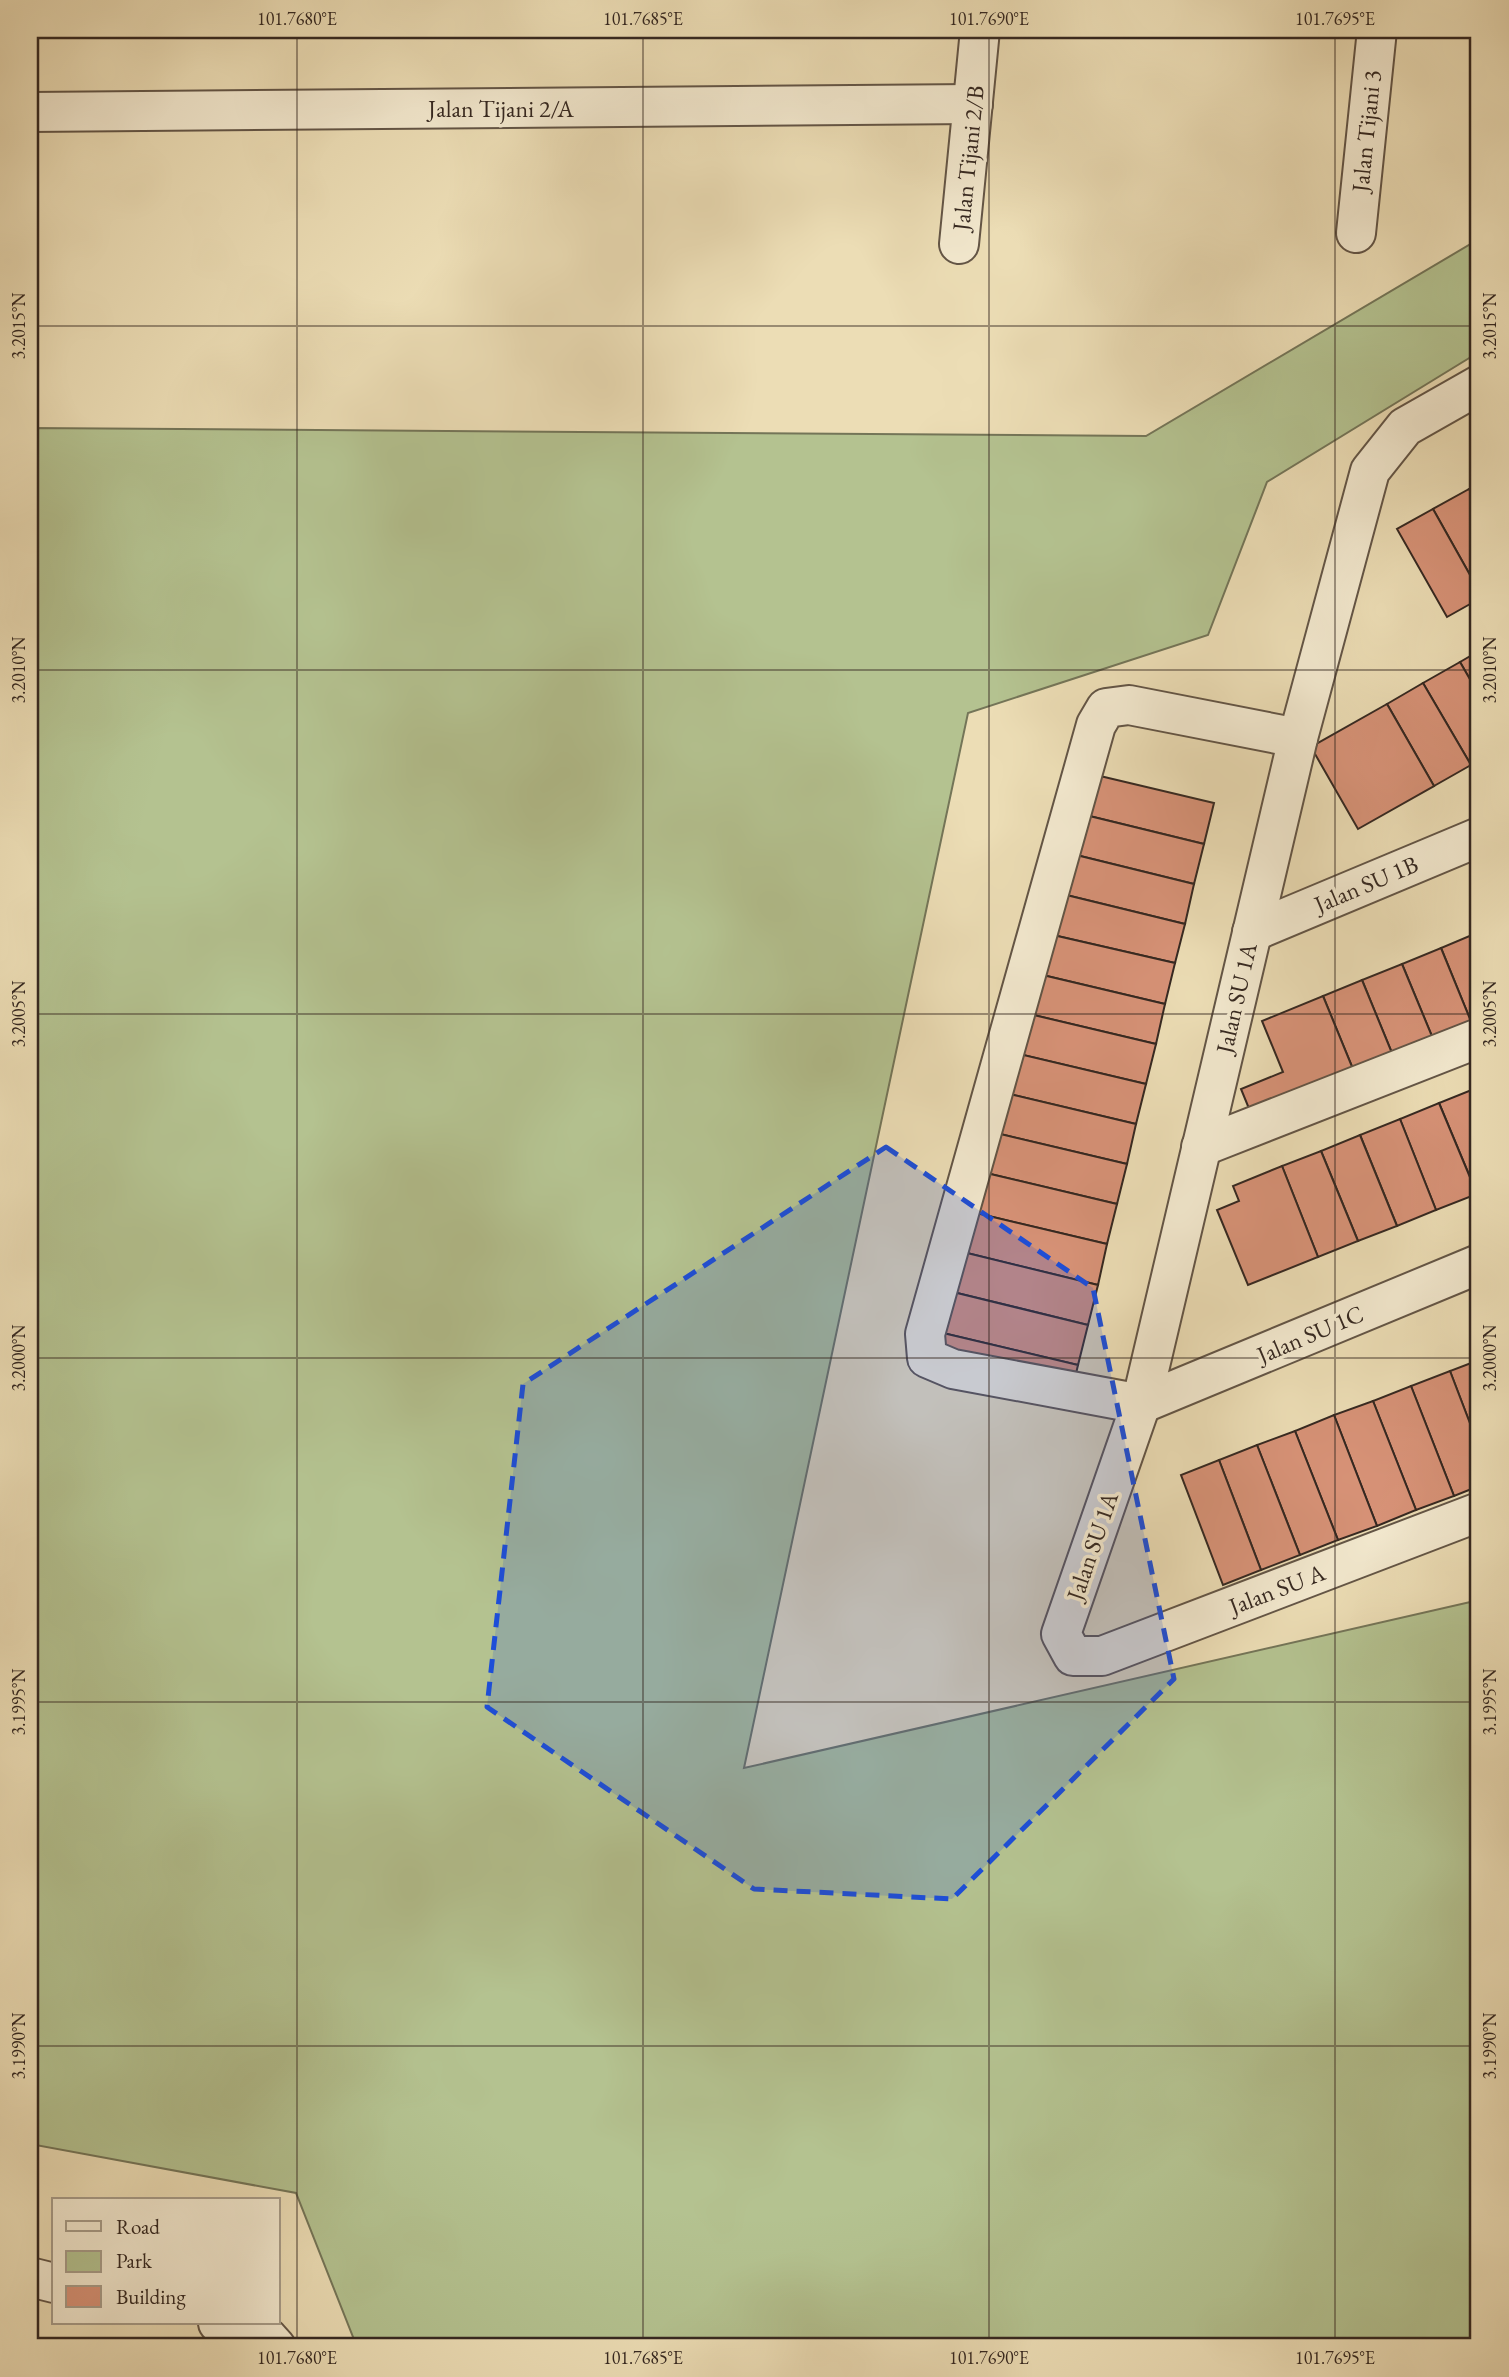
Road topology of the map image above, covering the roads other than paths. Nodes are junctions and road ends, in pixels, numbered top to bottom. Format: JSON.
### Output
{"nodes":[{"id":1,"x":980,"y":30,"type":"edge"},
{"id":2,"x":1377,"y":30,"type":"edge"},
{"id":3,"x":973,"y":104,"type":"junction"},
{"id":4,"x":30,"y":112,"type":"edge"},
{"id":5,"x":1356,"y":233,"type":"dead end"},
{"id":6,"x":959,"y":244,"type":"dead end"},
{"id":7,"x":1479,"y":385,"type":"edge"},
{"id":8,"x":1298,"y":738,"type":"junction"},
{"id":9,"x":1479,"y":837,"type":"edge"},
{"id":10,"x":1252,"y":932,"type":"junction"},
{"id":11,"x":1479,"y":1038,"type":"edge"},
{"id":12,"x":1201,"y":1147,"type":"junction"},
{"id":13,"x":1479,"y":1264,"type":"edge"},
{"id":14,"x":1141,"y":1404,"type":"junction"},
{"id":15,"x":1479,"y":1512,"type":"edge"},
{"id":16,"x":1073,"y":1656,"type":"joint"},
{"id":17,"x":30,"y":2277,"type":"edge"},
{"id":18,"x":52,"y":2282,"type":"edge"},
{"id":19,"x":222,"y":2324,"type":"edge"},
{"id":20,"x":276,"y":2347,"type":"edge"}],
"edges":[{"from":1,"to":3,"type":"street","name":"Jalan Tijani 2/B"},
{"from":2,"to":5,"type":"street","name":"Jalan Tijani 3"},
{"from":3,"to":4,"type":"street","name":"Jalan Tijani 2/A"},
{"from":3,"to":6,"type":"street","name":"Jalan Tijani 2/B"},
{"from":7,"to":8,"type":"street","name":"Jalan SU 1A"},
{"from":8,"to":10,"type":"street","name":"Jalan SU 1A"},
{"from":8,"to":14,"type":"street"},
{"from":9,"to":10,"type":"street","name":"Jalan SU 1B"},
{"from":10,"to":12,"type":"street","name":"Jalan SU 1A"},
{"from":11,"to":12,"type":"street"},
{"from":12,"to":14,"type":"street","name":"Jalan SU 1A"},
{"from":13,"to":14,"type":"street","name":"Jalan SU 1C"},
{"from":14,"to":16,"type":"street","name":"Jalan SU 1A"},
{"from":15,"to":16,"type":"street","name":"Jalan SU A"},
{"from":17,"to":18,"type":"street"},
{"from":19,"to":20,"type":"street"}]}
